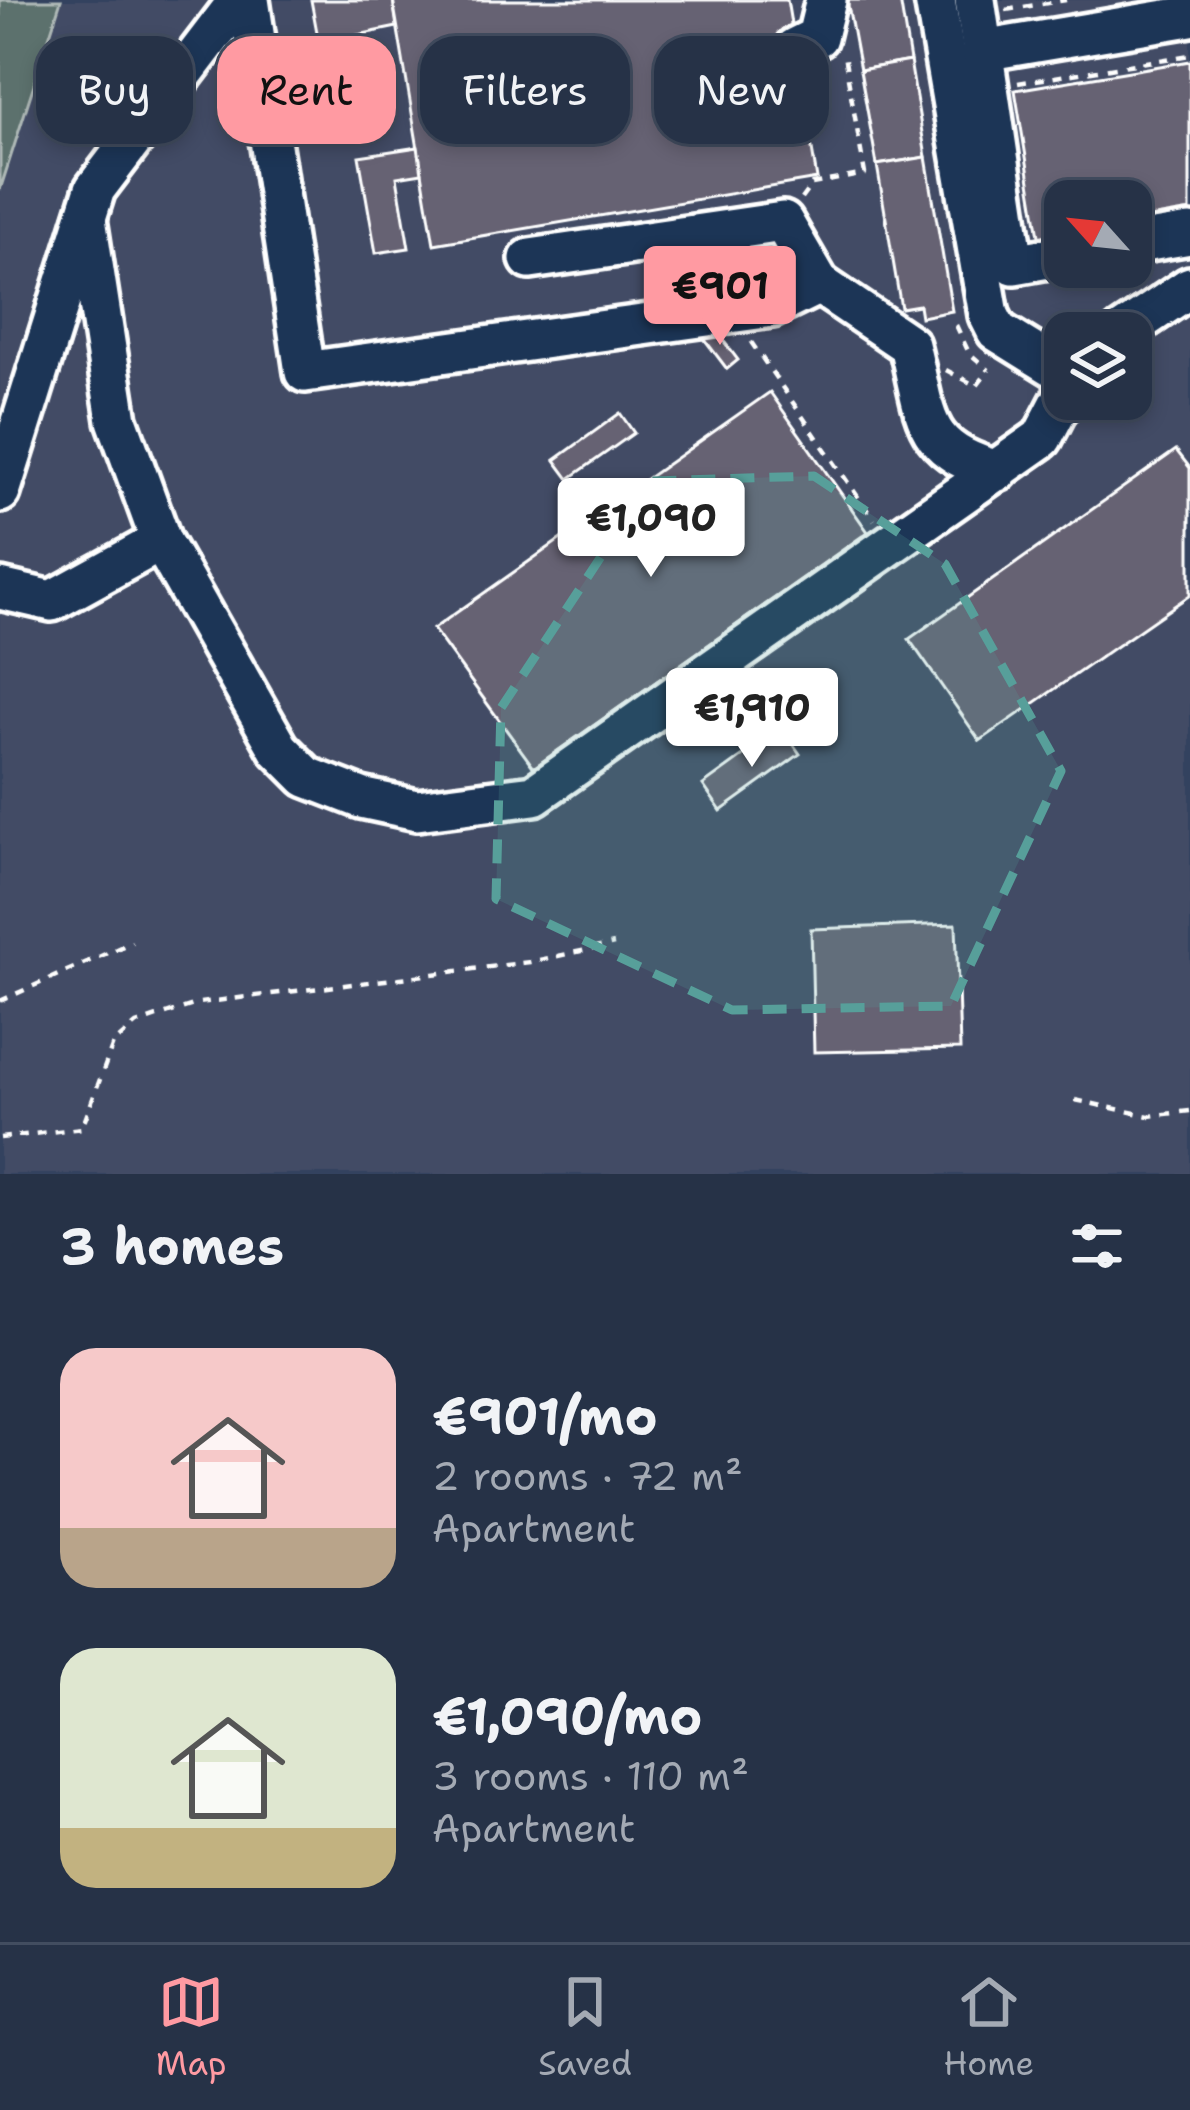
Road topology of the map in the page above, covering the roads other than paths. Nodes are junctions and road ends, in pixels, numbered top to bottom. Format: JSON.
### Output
{"nodes":[{"id":1,"x":239,"y":0,"type":"edge"},
{"id":2,"x":249,"y":0,"type":"edge"},
{"id":3,"x":826,"y":0,"type":"edge"},
{"id":4,"x":935,"y":0,"type":"edge"},
{"id":5,"x":975,"y":0,"type":"edge"},
{"id":6,"x":1190,"y":16,"type":"edge"},
{"id":7,"x":817,"y":36,"type":"edge"},
{"id":8,"x":985,"y":70,"type":"junction"},
{"id":9,"x":86,"y":219,"type":"junction"},
{"id":10,"x":1190,"y":234,"type":"edge"},
{"id":11,"x":1152,"y":240,"type":"edge"},
{"id":12,"x":530,"y":259,"type":"dead end"},
{"id":13,"x":1044,"y":259,"type":"edge"},
{"id":14,"x":819,"y":284,"type":"junction"},
{"id":15,"x":1190,"y":287,"type":"edge"},
{"id":16,"x":1152,"y":313,"type":"edge"},
{"id":17,"x":1044,"y":360,"type":"edge"},
{"id":18,"x":1051,"y":420,"type":"edge"},
{"id":19,"x":998,"y":471,"type":"junction"},
{"id":20,"x":0,"y":491,"type":"edge"},
{"id":21,"x":161,"y":541,"type":"junction"},
{"id":22,"x":0,"y":589,"type":"edge"}],
"edges":[{"from":1,"to":9,"type":"lane"},
{"from":2,"to":14,"type":"lane"},
{"from":3,"to":7,"type":"lane"},
{"from":4,"to":17,"type":"lane"},
{"from":5,"to":8,"type":"lane"},
{"from":6,"to":8,"type":"lane"},
{"from":8,"to":13,"type":"lane"},
{"from":9,"to":20,"type":"lane"},
{"from":9,"to":21,"type":"lane"},
{"from":10,"to":11,"type":"lane"},
{"from":12,"to":14,"type":"lane"},
{"from":14,"to":19,"type":"lane"},
{"from":15,"to":16,"type":"lane"},
{"from":18,"to":19,"type":"lane"},
{"from":19,"to":21,"type":"lane"},
{"from":21,"to":22,"type":"lane"}]}
